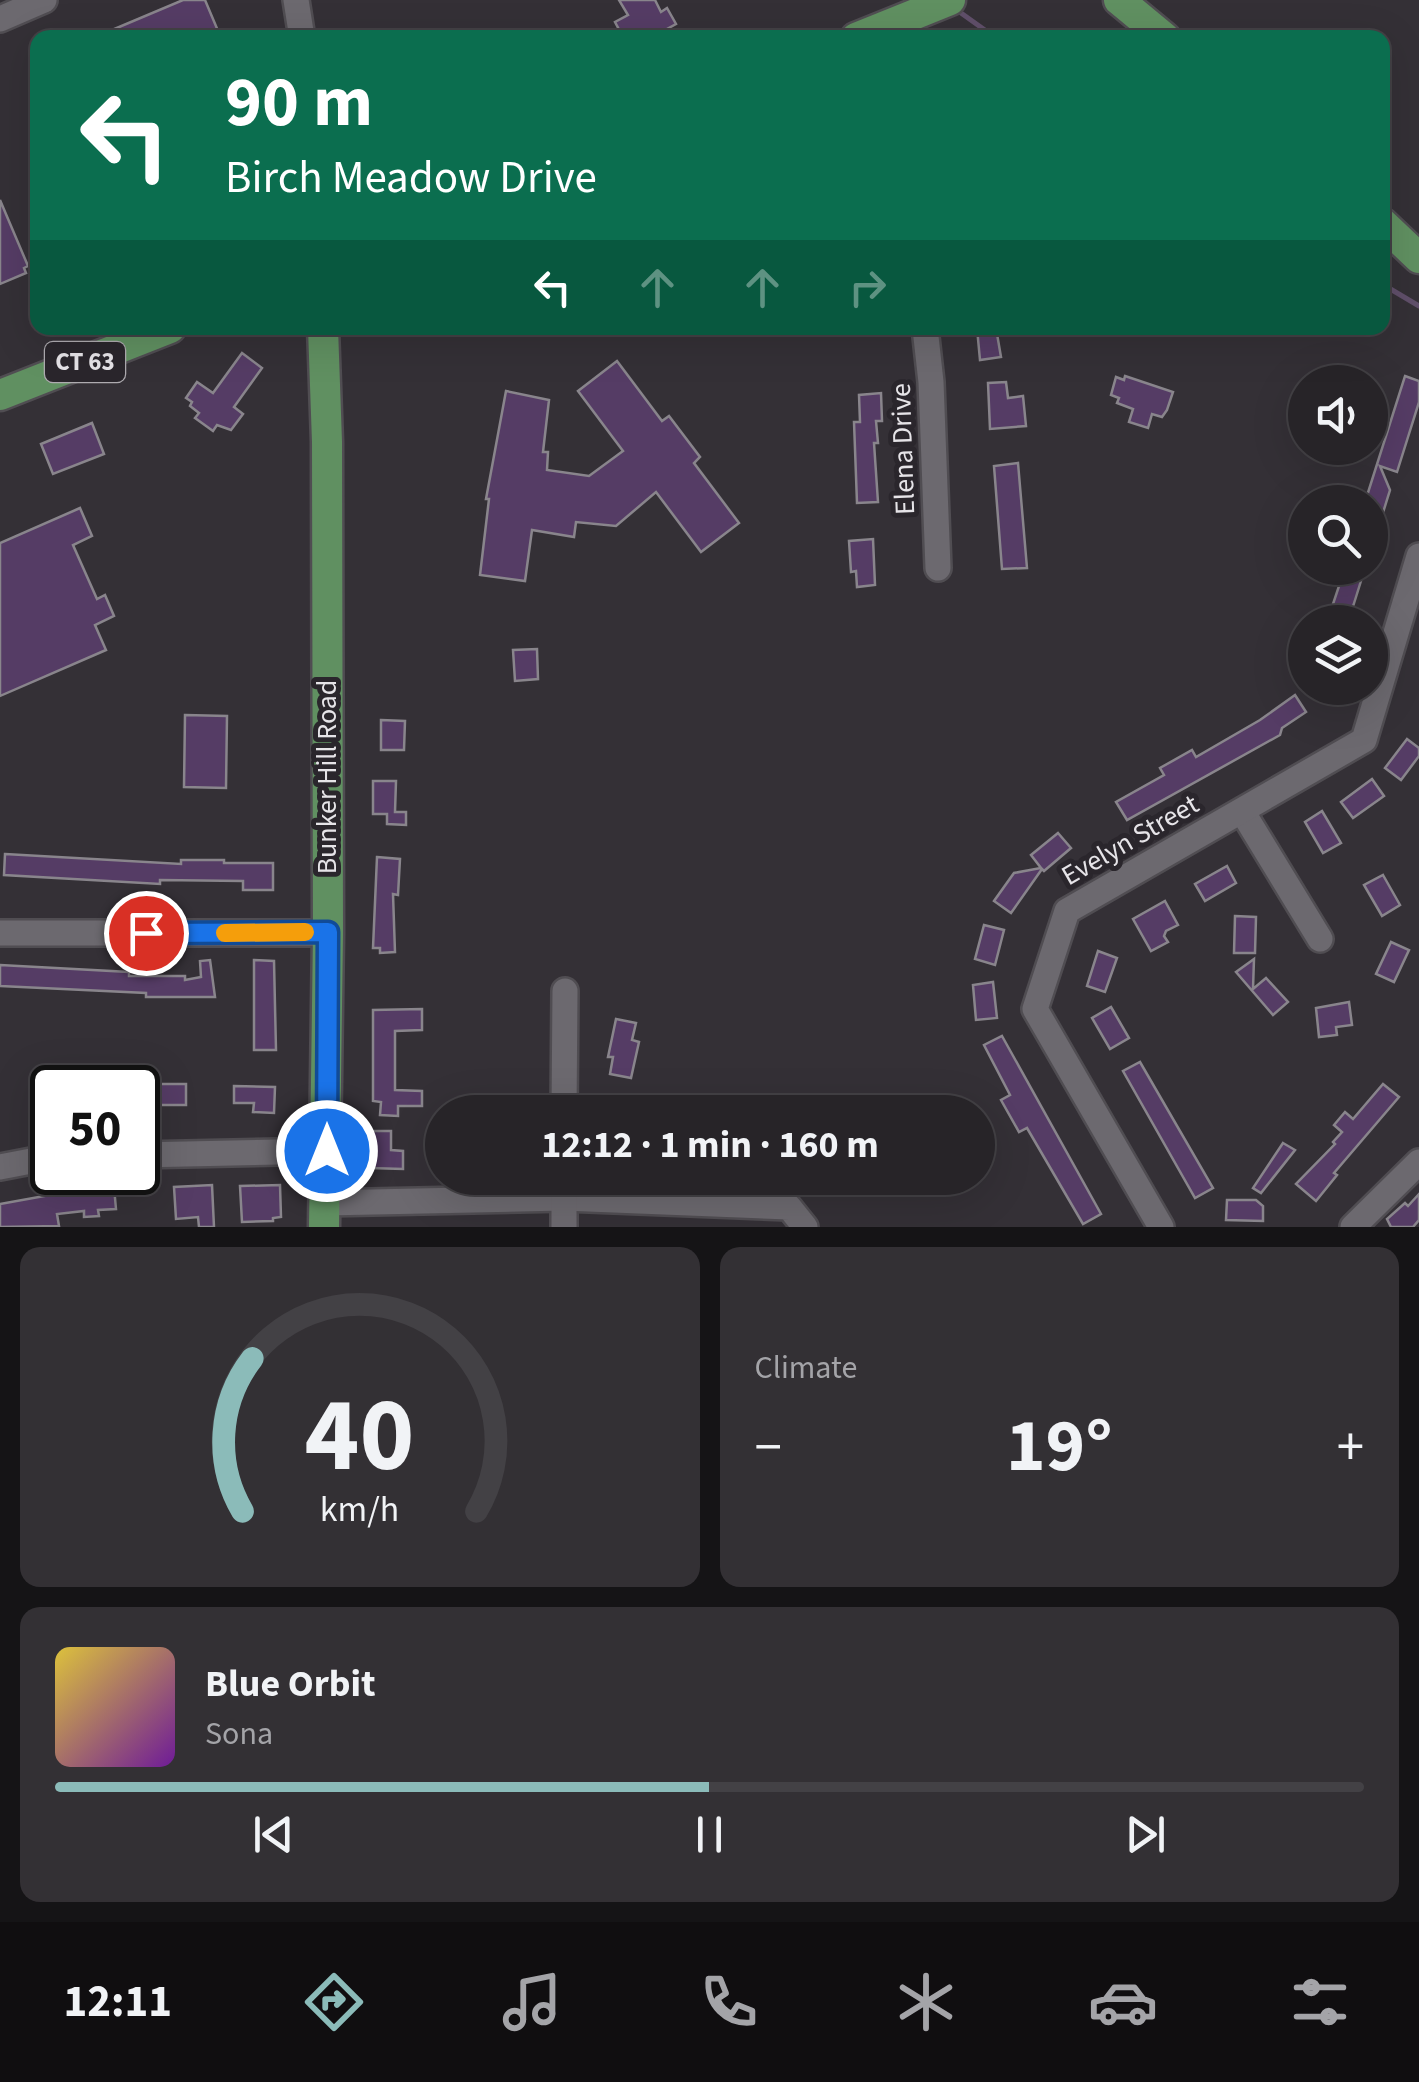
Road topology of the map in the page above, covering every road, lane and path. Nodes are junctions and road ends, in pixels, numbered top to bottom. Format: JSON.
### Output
{"nodes":[{"id":1,"x":44,"y":0,"type":"edge"},
{"id":2,"x":296,"y":0,"type":"edge"},
{"id":3,"x":950,"y":0,"type":"edge"},
{"id":4,"x":1119,"y":0,"type":"edge"},
{"id":5,"x":0,"y":18,"type":"edge"},
{"id":6,"x":301,"y":30,"type":"edge"},
{"id":7,"x":878,"y":30,"type":"edge"},
{"id":8,"x":1155,"y":30,"type":"edge"},
{"id":9,"x":1390,"y":230,"type":"edge"},
{"id":10,"x":1417,"y":252,"type":"edge"},
{"id":11,"x":152,"y":335,"type":"edge"},
{"id":12,"x":323,"y":335,"type":"edge"},
{"id":13,"x":926,"y":335,"type":"edge"},
{"id":14,"x":0,"y":394,"type":"edge"},
{"id":15,"x":1419,"y":556,"type":"edge"},
{"id":16,"x":938,"y":568,"type":"dead end"},
{"id":17,"x":1242,"y":811,"type":"junction"},
{"id":18,"x":328,"y":932,"type":"junction"},
{"id":19,"x":0,"y":933,"type":"edge"},
{"id":20,"x":1320,"y":939,"type":"dead end"},
{"id":21,"x":564,"y":991,"type":"dead end"},
{"id":22,"x":564,"y":1095,"type":"edge"},
{"id":23,"x":327,"y":1151,"type":"junction"},
{"id":24,"x":160,"y":1155,"type":"edge"},
{"id":25,"x":30,"y":1161,"type":"edge"},
{"id":26,"x":1419,"y":1162,"type":"edge"},
{"id":27,"x":0,"y":1167,"type":"edge"},
{"id":28,"x":502,"y":1195,"type":"edge"},
{"id":29,"x":564,"y":1195,"type":"edge"},
{"id":30,"x":614,"y":1195,"type":"edge"},
{"id":31,"x":324,"y":1215,"type":"edge"},
{"id":32,"x":794,"y":1220,"type":"edge"},
{"id":33,"x":564,"y":1227,"type":"edge"},
{"id":34,"x":1161,"y":1227,"type":"edge"},
{"id":35,"x":1353,"y":1227,"type":"edge"}],
"edges":[{"from":1,"to":5,"type":"street"},
{"from":2,"to":6,"type":"street"},
{"from":3,"to":7,"type":"main road"},
{"from":4,"to":8,"type":"main road"},
{"from":9,"to":10,"type":"main road"},
{"from":11,"to":14,"type":"main road","number":"CT 63"},
{"from":12,"to":18,"type":"main road","name":"Bunker Hill Road"},
{"from":13,"to":16,"type":"street","name":"Elena Drive"},
{"from":15,"to":17,"type":"street","name":"Evelyn Street"},
{"from":17,"to":20,"type":"street"},
{"from":17,"to":34,"type":"street","name":"Evelyn Street"},
{"from":18,"to":19,"type":"street"},
{"from":18,"to":23,"type":"main road","name":"Bunker Hill Road"},
{"from":21,"to":22,"type":"street"},
{"from":23,"to":24,"type":"street"},
{"from":23,"to":31,"type":"main road","name":"Bunker Hill Road"},
{"from":25,"to":27,"type":"street"},
{"from":26,"to":35,"type":"street"},
{"from":28,"to":31,"type":"street"},
{"from":29,"to":33,"type":"street"},
{"from":30,"to":32,"type":"street"}]}
